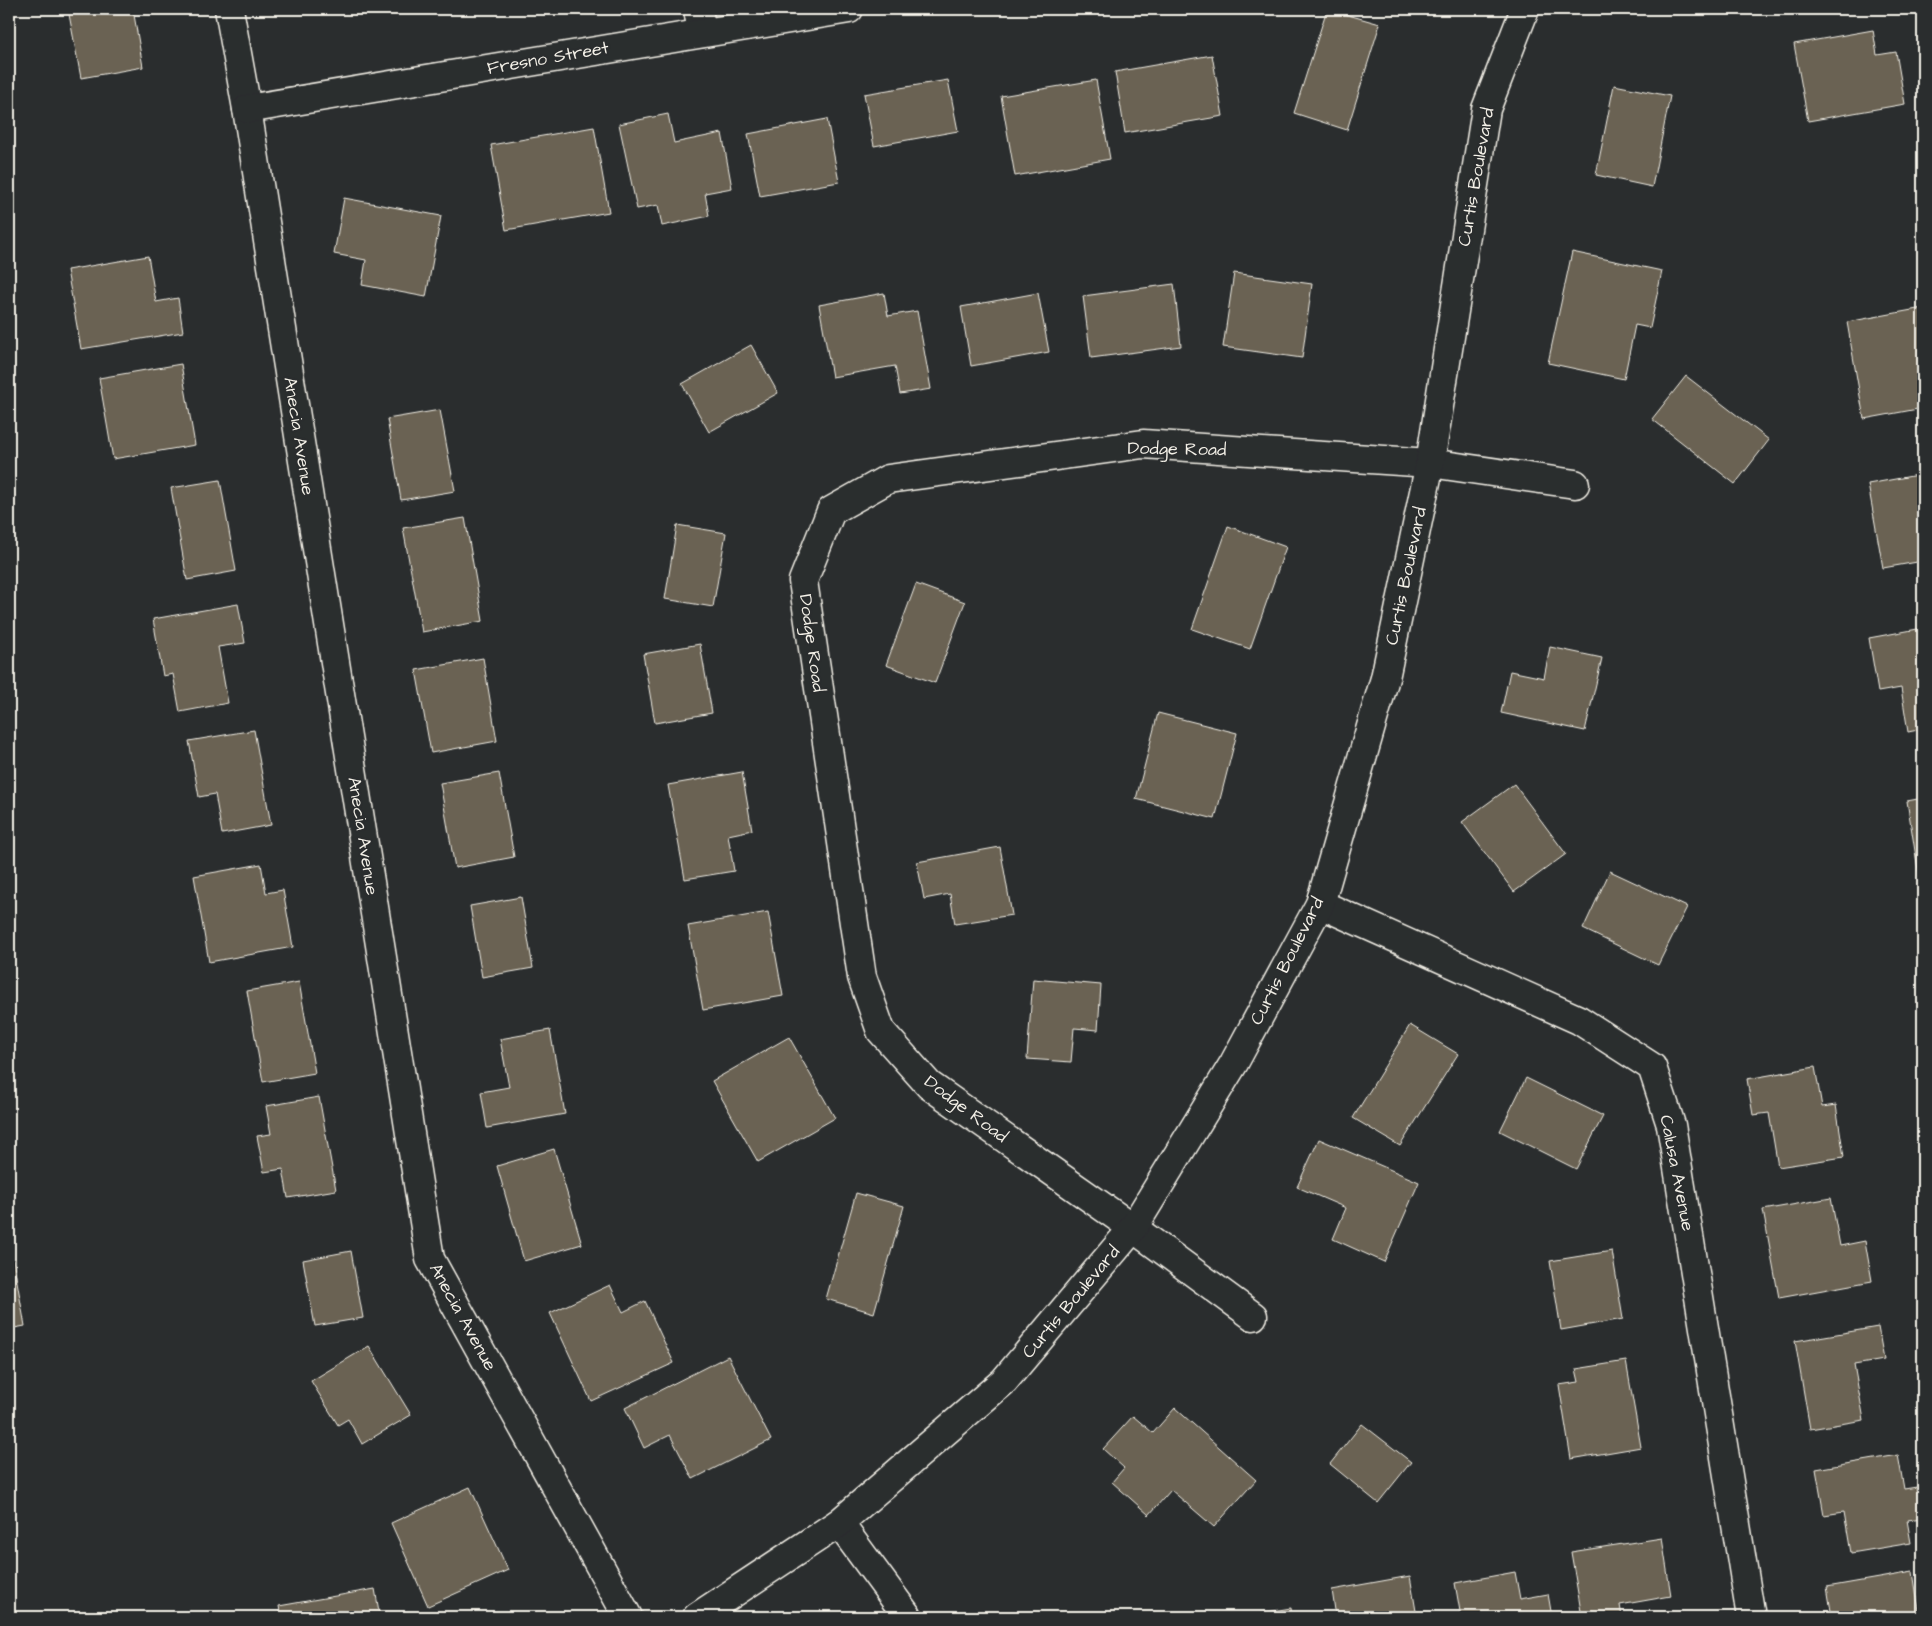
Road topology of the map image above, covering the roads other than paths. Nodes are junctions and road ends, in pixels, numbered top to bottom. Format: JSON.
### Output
{"nodes":[{"id":1,"x":229,"y":9,"type":"edge"},
{"id":2,"x":849,"y":9,"type":"edge"},
{"id":3,"x":1525,"y":9,"type":"edge"},
{"id":4,"x":700,"y":21,"type":"edge"},
{"id":5,"x":247,"y":109,"type":"junction"},
{"id":6,"x":1430,"y":463,"type":"junction"},
{"id":7,"x":1575,"y":484,"type":"dead end"},
{"id":8,"x":1320,"y":904,"type":"junction"},
{"id":9,"x":1132,"y":1228,"type":"junction"},
{"id":10,"x":1253,"y":1316,"type":"dead end"},
{"id":11,"x":838,"y":1523,"type":"junction"},
{"id":12,"x":628,"y":1617,"type":"edge"},
{"id":13,"x":697,"y":1617,"type":"edge"},
{"id":14,"x":908,"y":1617,"type":"edge"},
{"id":15,"x":1751,"y":1617,"type":"edge"}],
"edges":[{"from":1,"to":5,"type":"street","name":"Anecia Avenue"},
{"from":2,"to":4,"type":"street","name":"Fresno Street"},
{"from":3,"to":6,"type":"street","name":"Curtis Boulevard"},
{"from":4,"to":5,"type":"street","name":"Fresno Street"},
{"from":5,"to":12,"type":"street","name":"Anecia Avenue"},
{"from":6,"to":7,"type":"street","name":"Dodge Road"},
{"from":6,"to":8,"type":"street","name":"Curtis Boulevard"},
{"from":6,"to":9,"type":"street","name":"Dodge Road"},
{"from":8,"to":9,"type":"street","name":"Curtis Boulevard"},
{"from":8,"to":15,"type":"street","name":"Calusa Avenue"},
{"from":9,"to":10,"type":"street","name":"Dodge Road"},
{"from":9,"to":11,"type":"street","name":"Curtis Boulevard"},
{"from":11,"to":13,"type":"street","name":"Curtis Boulevard"},
{"from":11,"to":14,"type":"street"}]}
